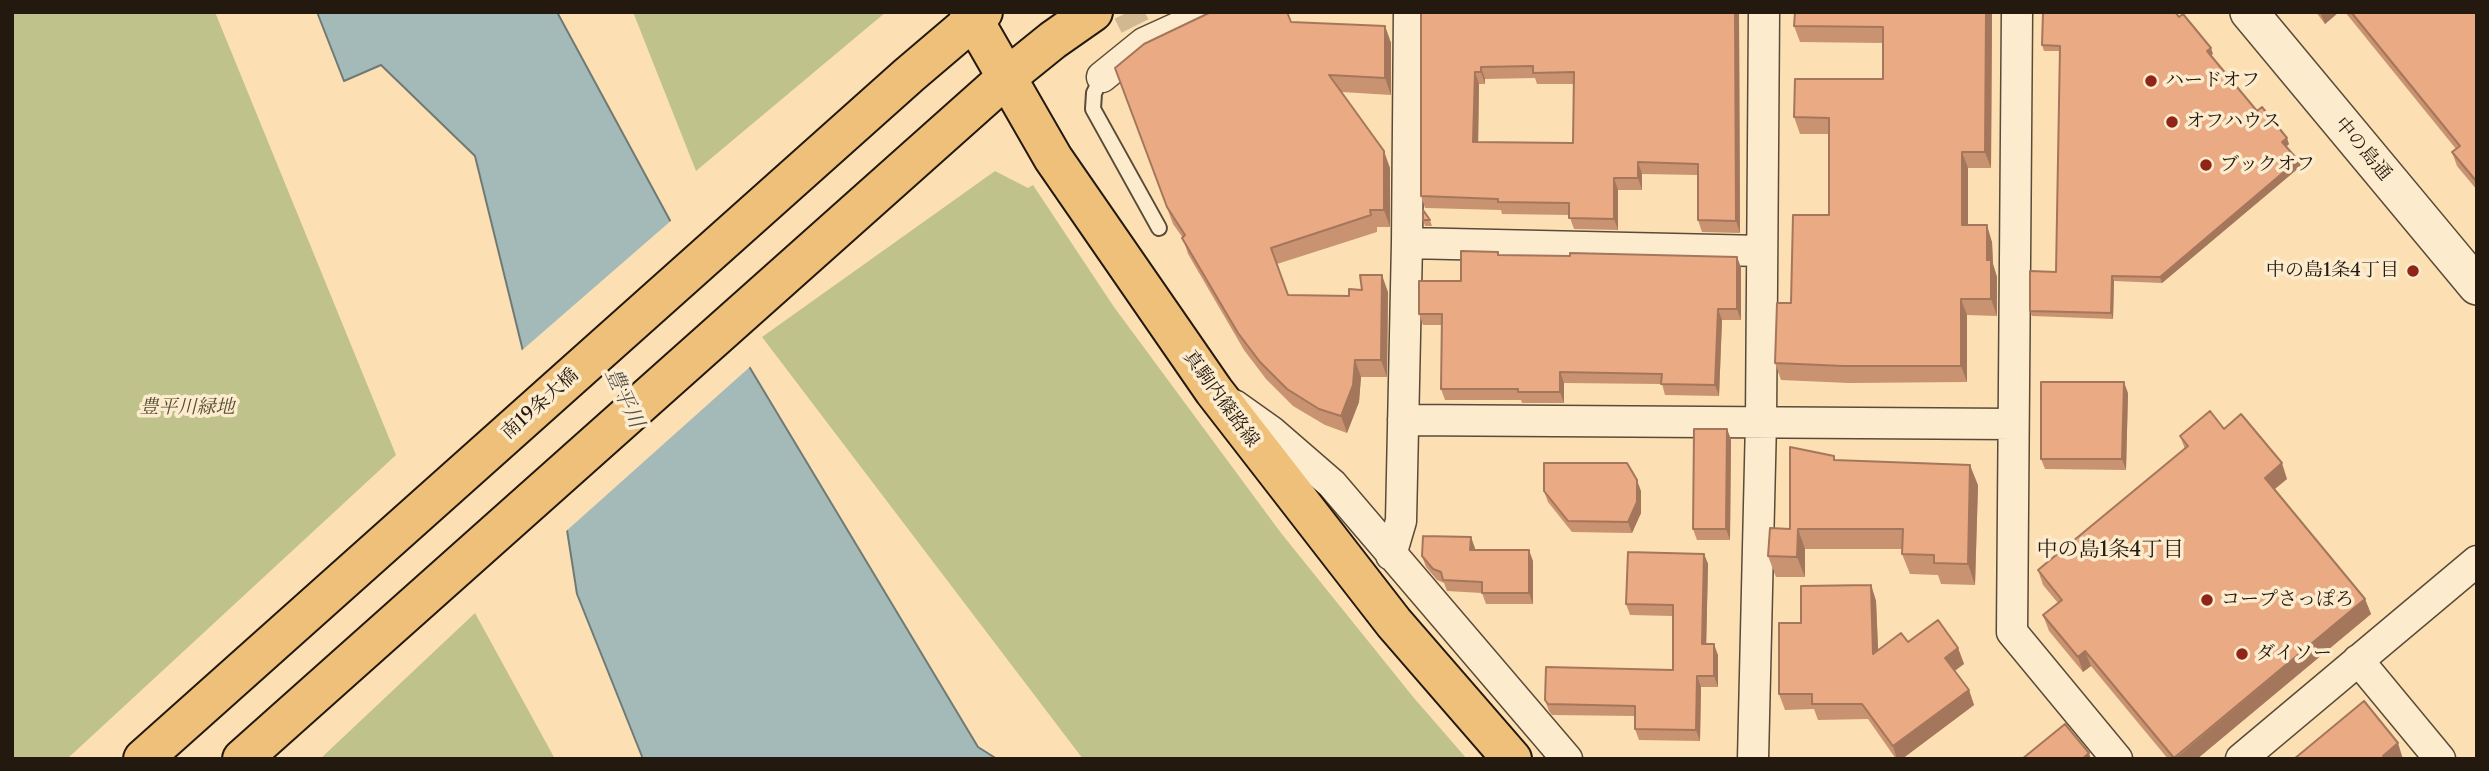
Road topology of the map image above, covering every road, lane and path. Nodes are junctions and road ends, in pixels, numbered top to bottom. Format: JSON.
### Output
{"nodes":[{"id":1,"x":1093,"y":12,"type":"edge"},
{"id":2,"x":1212,"y":12,"type":"edge"},
{"id":3,"x":1409,"y":12,"type":"edge"},
{"id":4,"x":1764,"y":12,"type":"edge"},
{"id":5,"x":2017,"y":12,"type":"edge"},
{"id":6,"x":2249,"y":12,"type":"edge"},
{"id":7,"x":975,"y":15,"type":"edge"},
{"id":8,"x":1102,"y":77,"type":"joint"},
{"id":9,"x":1006,"y":78,"type":"junction"},
{"id":10,"x":1159,"y":228,"type":"dead end"},
{"id":11,"x":1407,"y":243,"type":"junction"},
{"id":12,"x":1762,"y":251,"type":"junction"},
{"id":13,"x":2477,"y":286,"type":"edge"},
{"id":14,"x":1214,"y":391,"type":"junction"},
{"id":15,"x":1403,"y":420,"type":"junction"},
{"id":16,"x":1761,"y":421,"type":"junction"},
{"id":17,"x":2012,"y":424,"type":"junction"},
{"id":18,"x":1391,"y":555,"type":"junction"},
{"id":19,"x":2477,"y":561,"type":"edge"},
{"id":20,"x":2358,"y":660,"type":"junction"},
{"id":21,"x":143,"y":759,"type":"edge"},
{"id":22,"x":242,"y":759,"type":"edge"},
{"id":23,"x":1512,"y":759,"type":"edge"},
{"id":24,"x":1567,"y":759,"type":"edge"},
{"id":25,"x":1753,"y":759,"type":"edge"},
{"id":26,"x":2117,"y":759,"type":"edge"},
{"id":27,"x":2241,"y":759,"type":"edge"},
{"id":28,"x":2440,"y":759,"type":"edge"}],
"edges":[{"from":1,"to":9,"type":"main road"},
{"from":2,"to":8,"type":"street"},
{"from":3,"to":11,"type":"street"},
{"from":4,"to":12,"type":"street"},
{"from":5,"to":17,"type":"street"},
{"from":6,"to":13,"type":"street","name":"中の島通"},
{"from":7,"to":9,"type":"main road","name":"真駒内篠路線"},
{"from":7,"to":21,"type":"main road","name":"南19条大橋"},
{"from":8,"to":10,"type":"lane"},
{"from":9,"to":14,"type":"main road","name":"真駒内篠路線"},
{"from":9,"to":22,"type":"main road"},
{"from":11,"to":12,"type":"street"},
{"from":11,"to":15,"type":"street"},
{"from":12,"to":16,"type":"street"},
{"from":14,"to":18,"type":"street"},
{"from":14,"to":23,"type":"main road","name":"真駒内篠路線"},
{"from":15,"to":16,"type":"street"},
{"from":15,"to":18,"type":"street"},
{"from":16,"to":17,"type":"street"},
{"from":16,"to":25,"type":"street"},
{"from":17,"to":26,"type":"street"},
{"from":18,"to":24,"type":"street"},
{"from":19,"to":20,"type":"street"},
{"from":20,"to":27,"type":"street"},
{"from":20,"to":28,"type":"street"}]}
